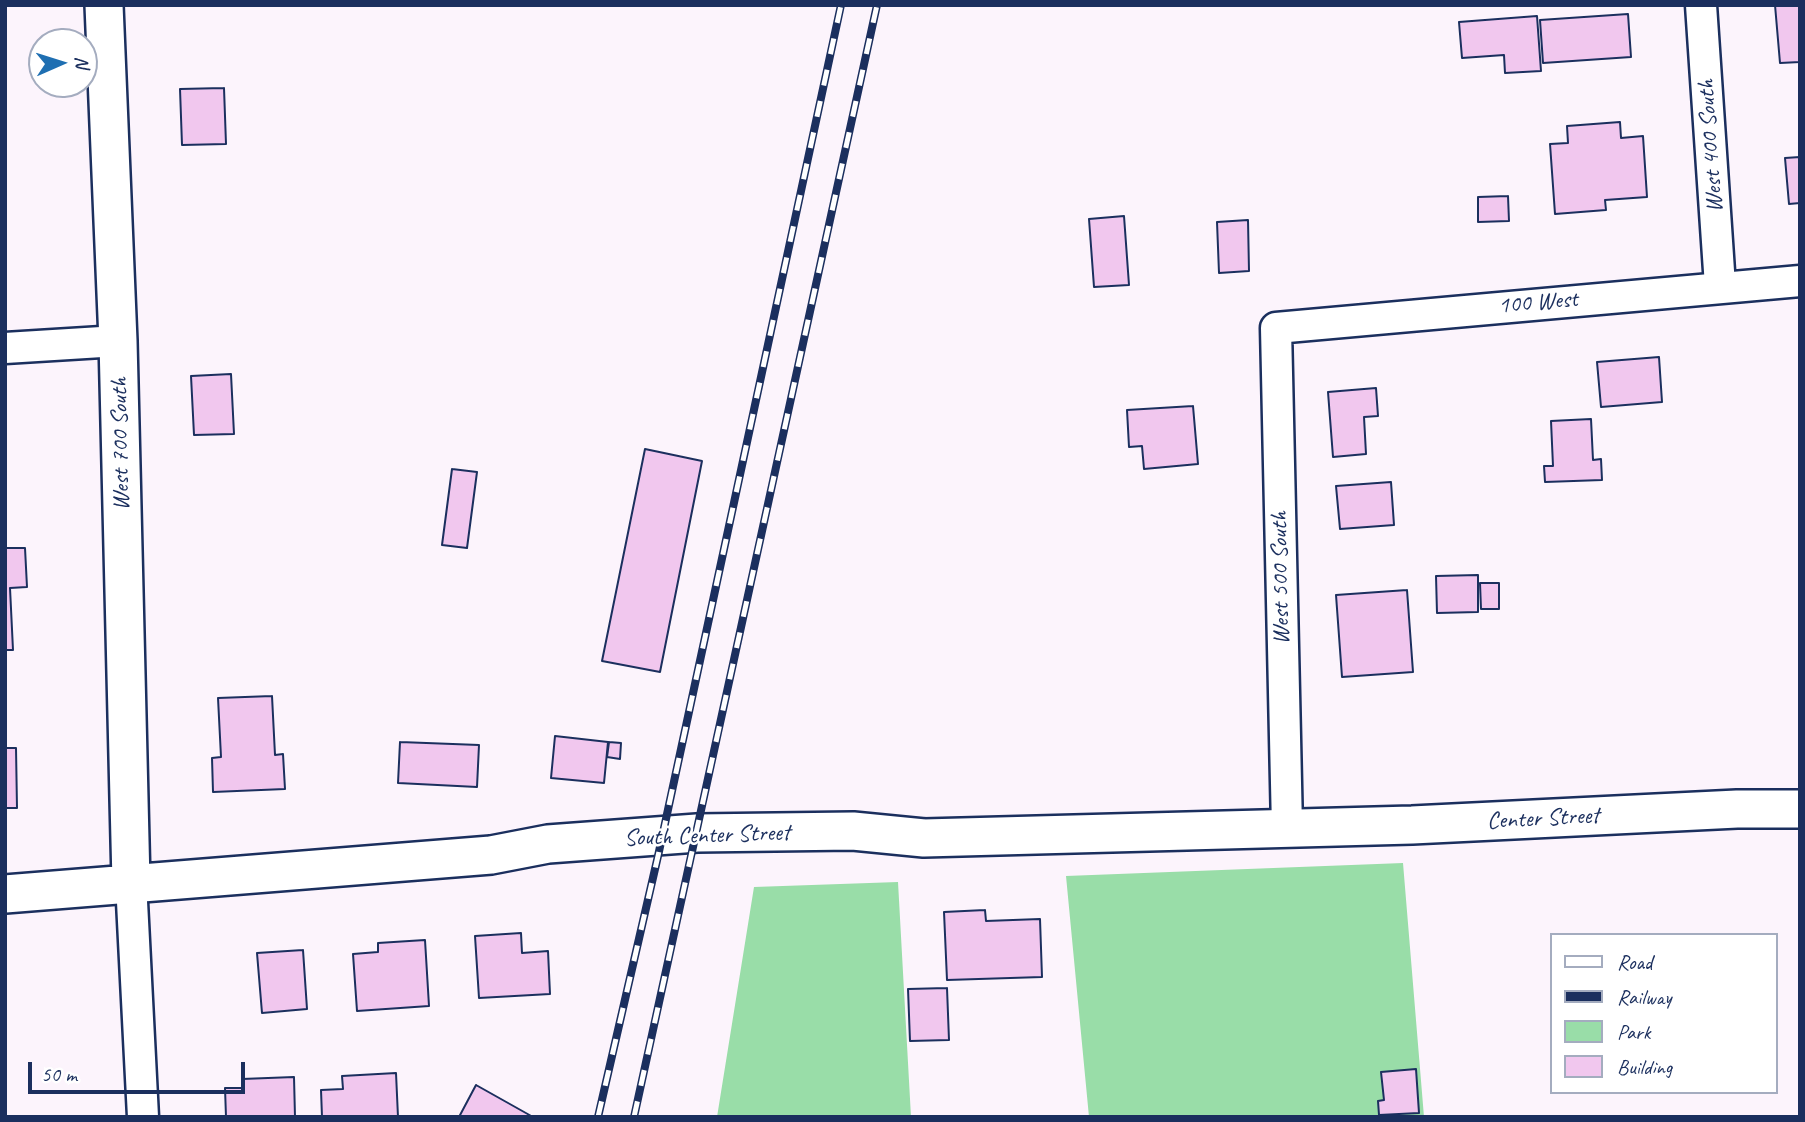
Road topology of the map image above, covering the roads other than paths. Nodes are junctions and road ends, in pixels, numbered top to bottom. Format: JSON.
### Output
{"nodes":[{"id":1,"x":104,"y":5,"type":"edge"},
{"id":2,"x":1701,"y":5,"type":"edge"},
{"id":3,"x":1800,"y":281,"type":"edge"},
{"id":4,"x":1720,"y":286,"type":"junction"},
{"id":5,"x":1276,"y":328,"type":"joint"},
{"id":6,"x":118,"y":341,"type":"junction"},
{"id":7,"x":5,"y":348,"type":"edge"},
{"id":8,"x":1800,"y":809,"type":"edge"},
{"id":9,"x":1287,"y":828,"type":"junction"},
{"id":10,"x":131,"y":882,"type":"junction"},
{"id":11,"x":5,"y":894,"type":"edge"},
{"id":12,"x":143,"y":1117,"type":"edge"}],
"edges":[{"from":1,"to":6,"type":"street","name":"West 700 South"},
{"from":2,"to":4,"type":"street","name":"West 400 South"},
{"from":3,"to":4,"type":"street","name":"100 West"},
{"from":4,"to":5,"type":"street","name":"100 West"},
{"from":5,"to":9,"type":"street","name":"West 500 South"},
{"from":6,"to":7,"type":"street"},
{"from":6,"to":10,"type":"street","name":"West 700 South"},
{"from":8,"to":9,"type":"street","name":"Center Street"},
{"from":9,"to":10,"type":"street","name":"South Center Street"},
{"from":10,"to":11,"type":"street"},
{"from":10,"to":12,"type":"street"}]}
